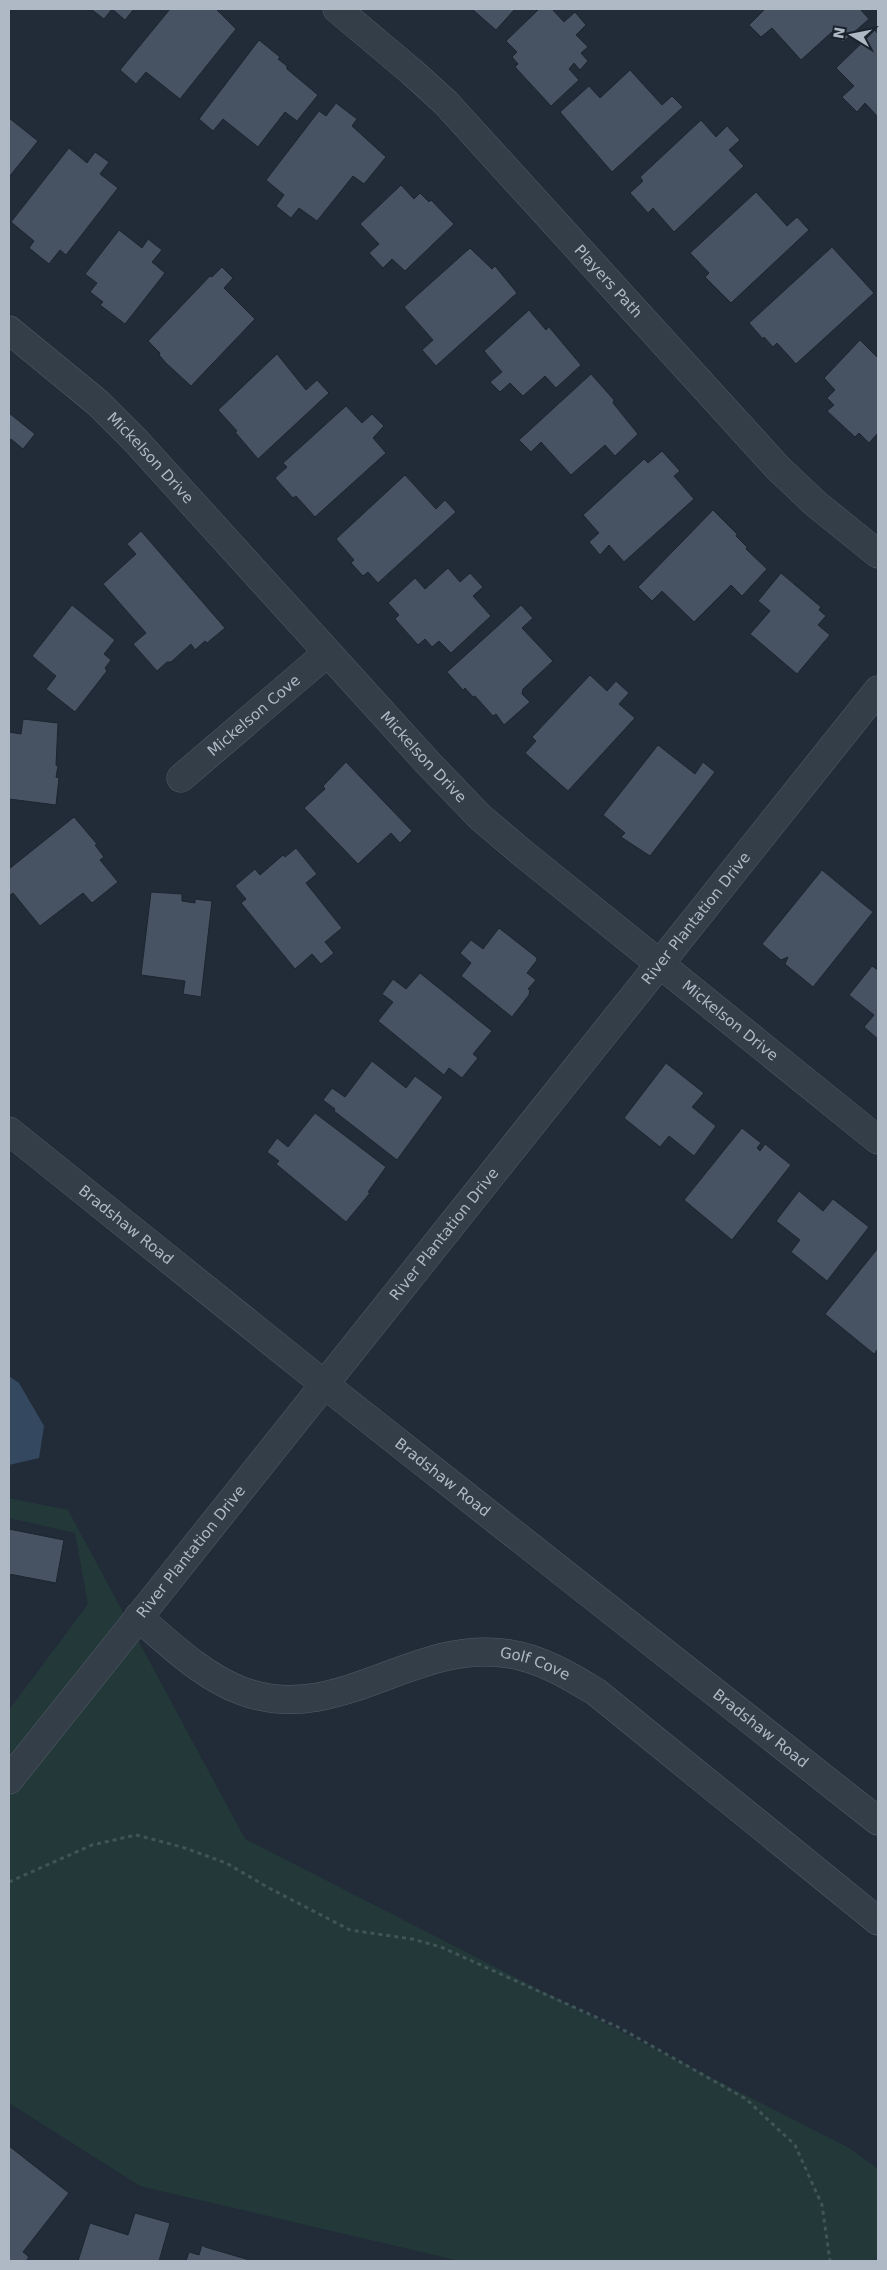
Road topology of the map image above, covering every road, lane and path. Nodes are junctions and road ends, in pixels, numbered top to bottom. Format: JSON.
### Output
{"nodes":[{"id":1,"x":337,"y":9,"type":"edge"},
{"id":2,"x":9,"y":330,"type":"edge"},
{"id":3,"x":878,"y":554,"type":"edge"},
{"id":4,"x":327,"y":653,"type":"junction"},
{"id":5,"x":878,"y":690,"type":"edge"},
{"id":6,"x":181,"y":778,"type":"dead end"},
{"id":7,"x":661,"y":964,"type":"junction"},
{"id":8,"x":9,"y":1131,"type":"edge"},
{"id":9,"x":878,"y":1140,"type":"edge"},
{"id":10,"x":324,"y":1384,"type":"junction"},
{"id":11,"x":138,"y":1617,"type":"junction"},
{"id":12,"x":9,"y":1780,"type":"edge"},
{"id":13,"x":878,"y":1822,"type":"edge"},
{"id":14,"x":9,"y":1882,"type":"edge"},
{"id":15,"x":878,"y":1921,"type":"edge"},
{"id":16,"x":830,"y":2261,"type":"edge"}],
"edges":[{"from":1,"to":3,"type":"street","name":"Players Path"},
{"from":2,"to":4,"type":"street","name":"Mickelson Drive"},
{"from":4,"to":6,"type":"street","name":"Mickelson Cove"},
{"from":4,"to":7,"type":"street","name":"Mickelson Drive"},
{"from":5,"to":7,"type":"street","name":"River Plantation Drive"},
{"from":7,"to":9,"type":"street","name":"Mickelson Drive"},
{"from":7,"to":10,"type":"street","name":"River Plantation Drive"},
{"from":8,"to":10,"type":"street","name":"Bradshaw Road"},
{"from":10,"to":11,"type":"street","name":"River Plantation Drive"},
{"from":10,"to":13,"type":"street","name":"Bradshaw Road"},
{"from":11,"to":12,"type":"street","name":"River Plantation Drive"},
{"from":11,"to":15,"type":"street","name":"Golf Cove"},
{"from":14,"to":16,"type":"path"}]}
